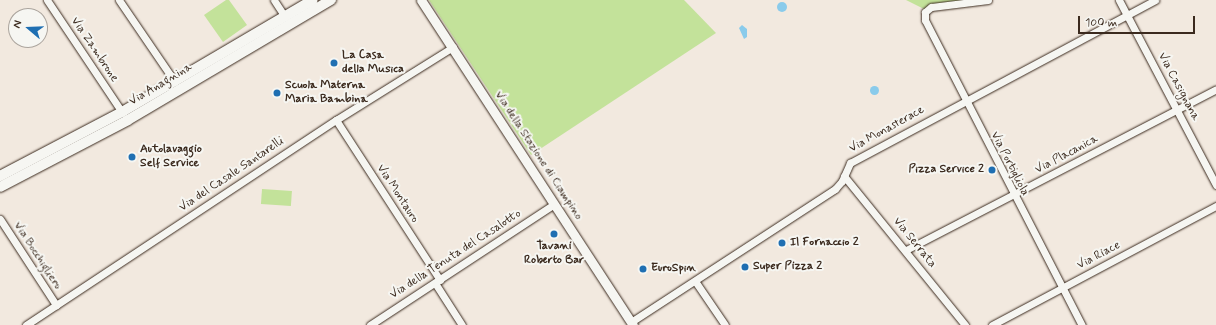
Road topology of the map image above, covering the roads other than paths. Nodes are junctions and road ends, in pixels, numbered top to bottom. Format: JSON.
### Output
{"nodes":[{"id":1,"x":47,"y":0,"type":"edge"},
{"id":2,"x":119,"y":0,"type":"edge"},
{"id":3,"x":274,"y":0,"type":"edge"},
{"id":4,"x":313,"y":0,"type":"edge"},
{"id":5,"x":331,"y":0,"type":"edge"},
{"id":6,"x":421,"y":0,"type":"edge"},
{"id":7,"x":988,"y":0,"type":"edge"},
{"id":8,"x":1119,"y":0,"type":"edge"},
{"id":9,"x":1155,"y":0,"type":"edge"},
{"id":10,"x":1127,"y":15,"type":"junction"},
{"id":11,"x":285,"y":17,"type":"junction"},
{"id":12,"x":453,"y":47,"type":"junction"},
{"id":13,"x":175,"y":82,"type":"junction"},
{"id":14,"x":1216,"y":89,"type":"edge"},
{"id":15,"x":964,"y":100,"type":"junction"},
{"id":16,"x":1177,"y":108,"type":"junction"},
{"id":17,"x":122,"y":112,"type":"junction"},
{"id":18,"x":336,"y":120,"type":"junction"},
{"id":19,"x":0,"y":176,"type":"edge"},
{"id":20,"x":844,"y":176,"type":"junction"},
{"id":21,"x":1216,"y":185,"type":"edge"},
{"id":22,"x":0,"y":187,"type":"edge"},
{"id":23,"x":1013,"y":195,"type":"junction"},
{"id":24,"x":554,"y":204,"type":"junction"},
{"id":25,"x":1216,"y":206,"type":"edge"},
{"id":26,"x":0,"y":219,"type":"edge"},
{"id":27,"x":906,"y":250,"type":"junction"},
{"id":28,"x":438,"y":281,"type":"junction"},
{"id":29,"x":695,"y":281,"type":"junction"},
{"id":30,"x":1062,"y":288,"type":"junction"},
{"id":31,"x":56,"y":305,"type":"junction"},
{"id":32,"x":632,"y":324,"type":"edge"},
{"id":33,"x":26,"y":325,"type":"edge"},
{"id":34,"x":370,"y":325,"type":"edge"},
{"id":35,"x":462,"y":325,"type":"edge"},
{"id":36,"x":724,"y":325,"type":"edge"},
{"id":37,"x":965,"y":325,"type":"edge"},
{"id":38,"x":992,"y":325,"type":"edge"},
{"id":39,"x":1082,"y":325,"type":"edge"}],
"edges":[{"from":1,"to":17,"type":"street","name":"Via Zambrone"},
{"from":2,"to":13,"type":"street"},
{"from":3,"to":11,"type":"street"},
{"from":4,"to":11,"type":"main road","name":"Via Anagnina"},
{"from":5,"to":22,"type":"main road","name":"Via Anagnina"},
{"from":6,"to":12,"type":"street","name":"Via della Stazione di Ciampino"},
{"from":7,"to":15,"type":"street","name":"Via Portigliola"},
{"from":8,"to":10,"type":"street","name":"Via Casignana"},
{"from":9,"to":10,"type":"street","name":"Via Monasterace"},
{"from":10,"to":15,"type":"street","name":"Via Monasterace"},
{"from":10,"to":16,"type":"street","name":"Via Casignana"},
{"from":11,"to":13,"type":"main road","name":"Via Anagnina"},
{"from":12,"to":18,"type":"street","name":"Via del Casale Santarelli"},
{"from":12,"to":24,"type":"street","name":"Via della Stazione di Ciampino"},
{"from":13,"to":17,"type":"main road","name":"Via Anagnina"},
{"from":14,"to":16,"type":"street","name":"Via Placanica"},
{"from":15,"to":20,"type":"street","name":"Via Monasterace"},
{"from":15,"to":23,"type":"street","name":"Via Portigliola"},
{"from":16,"to":21,"type":"street","name":"Via Casignana"},
{"from":16,"to":23,"type":"street","name":"Via Placanica"},
{"from":17,"to":19,"type":"main road","name":"Via Anagnina"},
{"from":18,"to":28,"type":"street","name":"Via Montauro"},
{"from":18,"to":31,"type":"street","name":"Via del Casale Santarelli"},
{"from":20,"to":27,"type":"street","name":"Via Serrata"},
{"from":20,"to":29,"type":"street","name":"Via Monasterace"},
{"from":23,"to":27,"type":"street","name":"Via Placanica"},
{"from":23,"to":30,"type":"street","name":"Via Portigliola"},
{"from":24,"to":28,"type":"street","name":"Via della Tenuta del Casalotto"},
{"from":24,"to":32,"type":"street","name":"Via della Stazione di Ciampino"},
{"from":25,"to":30,"type":"street","name":"Via Riace"},
{"from":26,"to":31,"type":"street","name":"Via Bocchigliero"},
{"from":27,"to":37,"type":"street","name":"Via Serrata"},
{"from":28,"to":34,"type":"street","name":"Via della Tenuta del Casalotto"},
{"from":28,"to":35,"type":"street","name":"Via Montauro"},
{"from":29,"to":32,"type":"street","name":"Via Monasterace"},
{"from":29,"to":36,"type":"street"},
{"from":30,"to":38,"type":"street","name":"Via Riace"},
{"from":30,"to":39,"type":"street","name":"Via Portigliola"},
{"from":31,"to":33,"type":"street","name":"Via del Casale Santarelli"}]}
